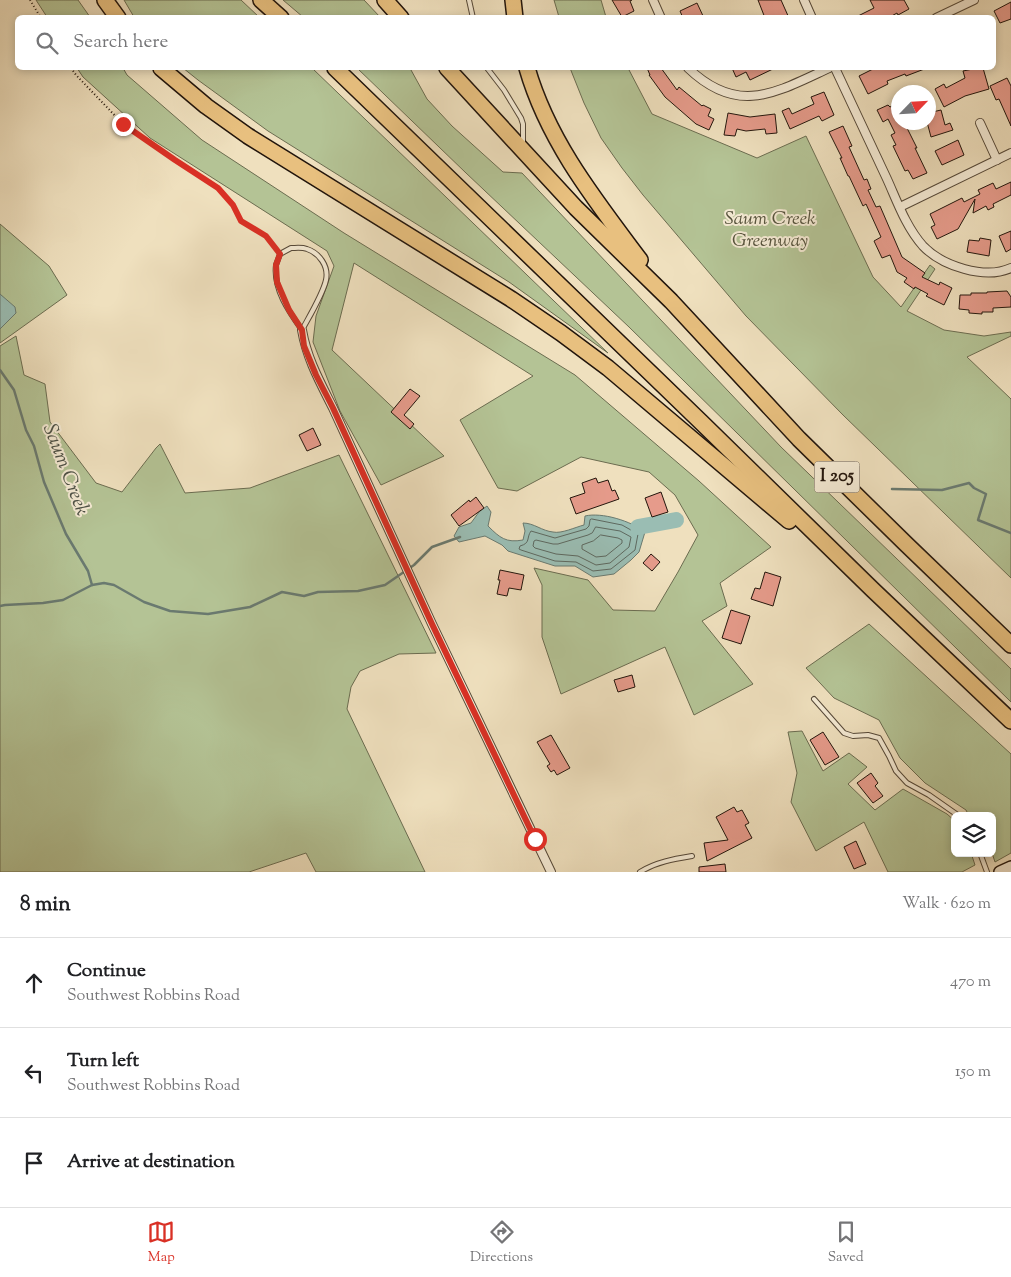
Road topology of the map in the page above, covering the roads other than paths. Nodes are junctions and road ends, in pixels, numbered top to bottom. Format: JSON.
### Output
{"nodes":[{"id":1,"x":106,"y":0,"type":"edge"},
{"id":2,"x":262,"y":0,"type":"edge"},
{"id":3,"x":385,"y":0,"type":"edge"},
{"id":4,"x":469,"y":0,"type":"edge"},
{"id":5,"x":513,"y":0,"type":"edge"},
{"id":6,"x":653,"y":0,"type":"edge"},
{"id":7,"x":804,"y":0,"type":"edge"},
{"id":8,"x":974,"y":0,"type":"edge"},
{"id":9,"x":116,"y":15,"type":"edge"},
{"id":10,"x":278,"y":15,"type":"edge"},
{"id":11,"x":398,"y":15,"type":"edge"},
{"id":12,"x":472,"y":15,"type":"edge"},
{"id":13,"x":515,"y":15,"type":"edge"},
{"id":14,"x":660,"y":15,"type":"edge"},
{"id":15,"x":811,"y":15,"type":"edge"},
{"id":16,"x":942,"y":15,"type":"edge"},
{"id":17,"x":163,"y":70,"type":"edge"},
{"id":18,"x":337,"y":70,"type":"edge"},
{"id":19,"x":449,"y":70,"type":"edge"},
{"id":20,"x":489,"y":70,"type":"edge"},
{"id":21,"x":528,"y":70,"type":"edge"},
{"id":22,"x":690,"y":70,"type":"edge"},
{"id":23,"x":825,"y":70,"type":"edge"},
{"id":24,"x":836,"y":70,"type":"edge"},
{"id":25,"x":980,"y":122,"type":"dead end"},
{"id":26,"x":523,"y":151,"type":"junction"},
{"id":27,"x":1011,"y":153,"type":"edge"},
{"id":28,"x":997,"y":160,"type":"junction"},
{"id":29,"x":900,"y":207,"type":"junction"},
{"id":30,"x":1011,"y":268,"type":"edge"},
{"id":31,"x":671,"y":301,"type":"junction"},
{"id":32,"x":302,"y":330,"type":"junction"},
{"id":33,"x":873,"y":590,"type":"junction"},
{"id":34,"x":1011,"y":645,"type":"edge"},
{"id":35,"x":814,"y":698,"type":"dead end"},
{"id":36,"x":1011,"y":721,"type":"edge"},
{"id":37,"x":953,"y":812,"type":"edge"},
{"id":38,"x":692,"y":856,"type":"dead end"},
{"id":39,"x":981,"y":857,"type":"edge"},
{"id":40,"x":1011,"y":867,"type":"edge"},
{"id":41,"x":551,"y":872,"type":"edge"},
{"id":42,"x":640,"y":872,"type":"edge"},
{"id":43,"x":987,"y":872,"type":"edge"},
{"id":44,"x":1000,"y":872,"type":"edge"}],
"edges":[{"from":1,"to":9,"type":"highway"},
{"from":2,"to":10,"type":"highway"},
{"from":3,"to":11,"type":"highway"},
{"from":4,"to":12,"type":"lane"},
{"from":5,"to":13,"type":"highway"},
{"from":6,"to":14,"type":"street"},
{"from":7,"to":15,"type":"street"},
{"from":8,"to":16,"type":"street"},
{"from":17,"to":33,"type":"highway"},
{"from":18,"to":33,"type":"highway"},
{"from":19,"to":26,"type":"highway"},
{"from":20,"to":26,"type":"lane"},
{"from":21,"to":31,"type":"highway"},
{"from":22,"to":23,"type":"street"},
{"from":24,"to":29,"type":"street"},
{"from":25,"to":28,"type":"street"},
{"from":26,"to":31,"type":"highway"},
{"from":27,"to":28,"type":"street"},
{"from":28,"to":29,"type":"street"},
{"from":29,"to":30,"type":"street"},
{"from":31,"to":34,"type":"highway","number":"I 205"},
{"from":32,"to":32,"type":"lane"},
{"from":32,"to":41,"type":"street"},
{"from":33,"to":36,"type":"highway"},
{"from":35,"to":37,"type":"lane"},
{"from":38,"to":42,"type":"lane"},
{"from":39,"to":43,"type":"lane"},
{"from":40,"to":44,"type":"main road"}]}
